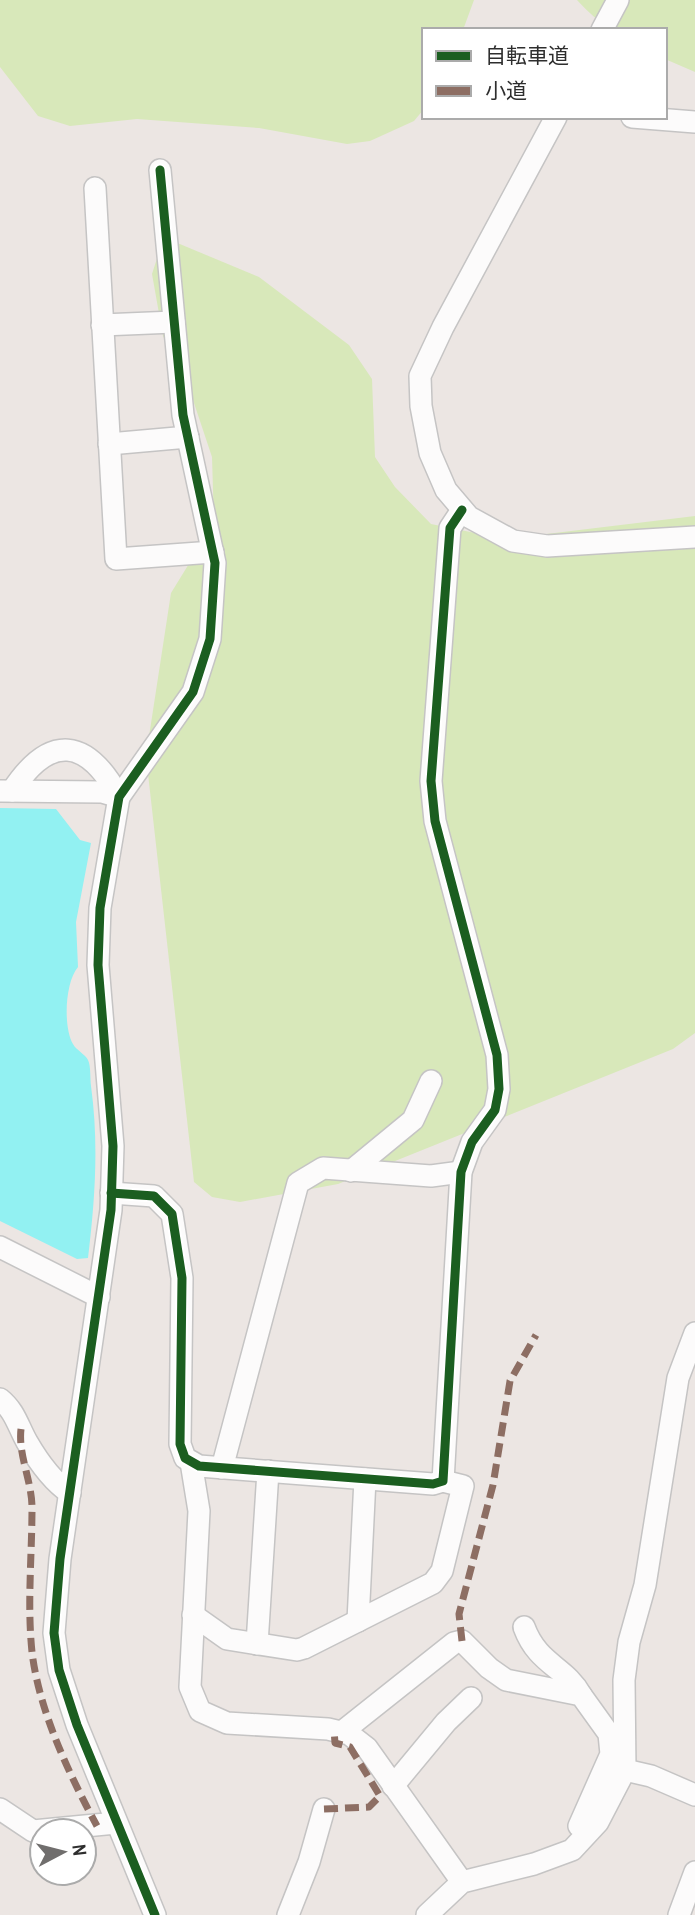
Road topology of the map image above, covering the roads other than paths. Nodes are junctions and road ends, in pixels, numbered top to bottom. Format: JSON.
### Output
{"nodes":[{"id":1,"x":618,"y":0,"type":"edge"},
{"id":2,"x":603,"y":28,"type":"edge"},
{"id":3,"x":555,"y":119,"type":"edge"},
{"id":4,"x":657,"y":119,"type":"edge"},
{"id":5,"x":695,"y":122,"type":"edge"},
{"id":6,"x":160,"y":170,"type":"dead end"},
{"id":7,"x":94,"y":188,"type":"dead end"},
{"id":8,"x":174,"y":322,"type":"junction"},
{"id":9,"x":102,"y":325,"type":"junction"},
{"id":10,"x":188,"y":437,"type":"junction"},
{"id":11,"x":110,"y":444,"type":"junction"},
{"id":12,"x":463,"y":510,"type":"junction"},
{"id":13,"x":695,"y":537,"type":"edge"},
{"id":14,"x":213,"y":552,"type":"junction"},
{"id":15,"x":6,"y":791,"type":"edge"},
{"id":16,"x":119,"y":797,"type":"junction"},
{"id":17,"x":431,"y":1081,"type":"dead end"},
{"id":18,"x":351,"y":1171,"type":"junction"},
{"id":19,"x":461,"y":1172,"type":"junction"},
{"id":20,"x":111,"y":1193,"type":"junction"},
{"id":21,"x":0,"y":1247,"type":"edge"},
{"id":22,"x":99,"y":1297,"type":"junction"},
{"id":23,"x":695,"y":1333,"type":"edge"},
{"id":24,"x":0,"y":1399,"type":"edge"},
{"id":25,"x":191,"y":1462,"type":"junction"},
{"id":26,"x":222,"y":1468,"type":"junction"},
{"id":27,"x":268,"y":1471,"type":"junction"},
{"id":28,"x":365,"y":1479,"type":"junction"},
{"id":29,"x":443,"y":1481,"type":"junction"},
{"id":30,"x":70,"y":1493,"type":"junction"},
{"id":31,"x":193,"y":1615,"type":"junction"},
{"id":32,"x":358,"y":1621,"type":"junction"},
{"id":33,"x":524,"y":1627,"type":"dead end"},
{"id":34,"x":257,"y":1644,"type":"junction"},
{"id":35,"x":581,"y":1695,"type":"junction"},
{"id":36,"x":471,"y":1698,"type":"dead end"},
{"id":37,"x":342,"y":1732,"type":"junction"},
{"id":38,"x":625,"y":1770,"type":"junction"},
{"id":39,"x":393,"y":1786,"type":"junction"},
{"id":40,"x":695,"y":1795,"type":"edge"},
{"id":41,"x":0,"y":1809,"type":"edge"},
{"id":42,"x":324,"y":1809,"type":"dead end"},
{"id":43,"x":116,"y":1823,"type":"junction"},
{"id":44,"x":577,"y":1844,"type":"junction"},
{"id":45,"x":695,"y":1872,"type":"edge"},
{"id":46,"x":462,"y":1882,"type":"junction"},
{"id":47,"x":155,"y":1915,"type":"edge"},
{"id":48,"x":288,"y":1915,"type":"edge"},
{"id":49,"x":427,"y":1915,"type":"edge"},
{"id":50,"x":680,"y":1915,"type":"edge"}],
"edges":[{"from":1,"to":2,"type":"street"},
{"from":3,"to":12,"type":"street"},
{"from":4,"to":5,"type":"street"},
{"from":6,"to":8,"type":"street"},
{"from":7,"to":9,"type":"street"},
{"from":8,"to":9,"type":"street"},
{"from":8,"to":10,"type":"street"},
{"from":9,"to":11,"type":"street"},
{"from":10,"to":11,"type":"street"},
{"from":10,"to":14,"type":"street"},
{"from":11,"to":14,"type":"street"},
{"from":12,"to":13,"type":"street"},
{"from":12,"to":19,"type":"street"},
{"from":14,"to":16,"type":"street"},
{"from":15,"to":16,"type":"street"},
{"from":15,"to":16,"type":"street"},
{"from":16,"to":20,"type":"street"},
{"from":17,"to":18,"type":"street"},
{"from":18,"to":19,"type":"street"},
{"from":18,"to":26,"type":"street"},
{"from":19,"to":29,"type":"street"},
{"from":20,"to":22,"type":"street"},
{"from":20,"to":25,"type":"street"},
{"from":21,"to":22,"type":"street"},
{"from":22,"to":30,"type":"street"},
{"from":23,"to":38,"type":"street"},
{"from":24,"to":30,"type":"street"},
{"from":25,"to":26,"type":"street"},
{"from":25,"to":31,"type":"street"},
{"from":26,"to":27,"type":"street"},
{"from":27,"to":28,"type":"street"},
{"from":27,"to":34,"type":"street"},
{"from":28,"to":29,"type":"street"},
{"from":28,"to":32,"type":"street"},
{"from":29,"to":32,"type":"street"},
{"from":30,"to":43,"type":"street"},
{"from":31,"to":34,"type":"street"},
{"from":31,"to":37,"type":"street"},
{"from":32,"to":34,"type":"street"},
{"from":33,"to":35,"type":"street"},
{"from":35,"to":37,"type":"street"},
{"from":35,"to":44,"type":"street"},
{"from":36,"to":39,"type":"street"},
{"from":37,"to":39,"type":"street"},
{"from":38,"to":40,"type":"street"},
{"from":38,"to":44,"type":"street"},
{"from":39,"to":46,"type":"street"},
{"from":41,"to":43,"type":"street"},
{"from":42,"to":48,"type":"street"},
{"from":43,"to":47,"type":"street"},
{"from":44,"to":46,"type":"street"},
{"from":45,"to":50,"type":"street"},
{"from":46,"to":49,"type":"street"}]}
